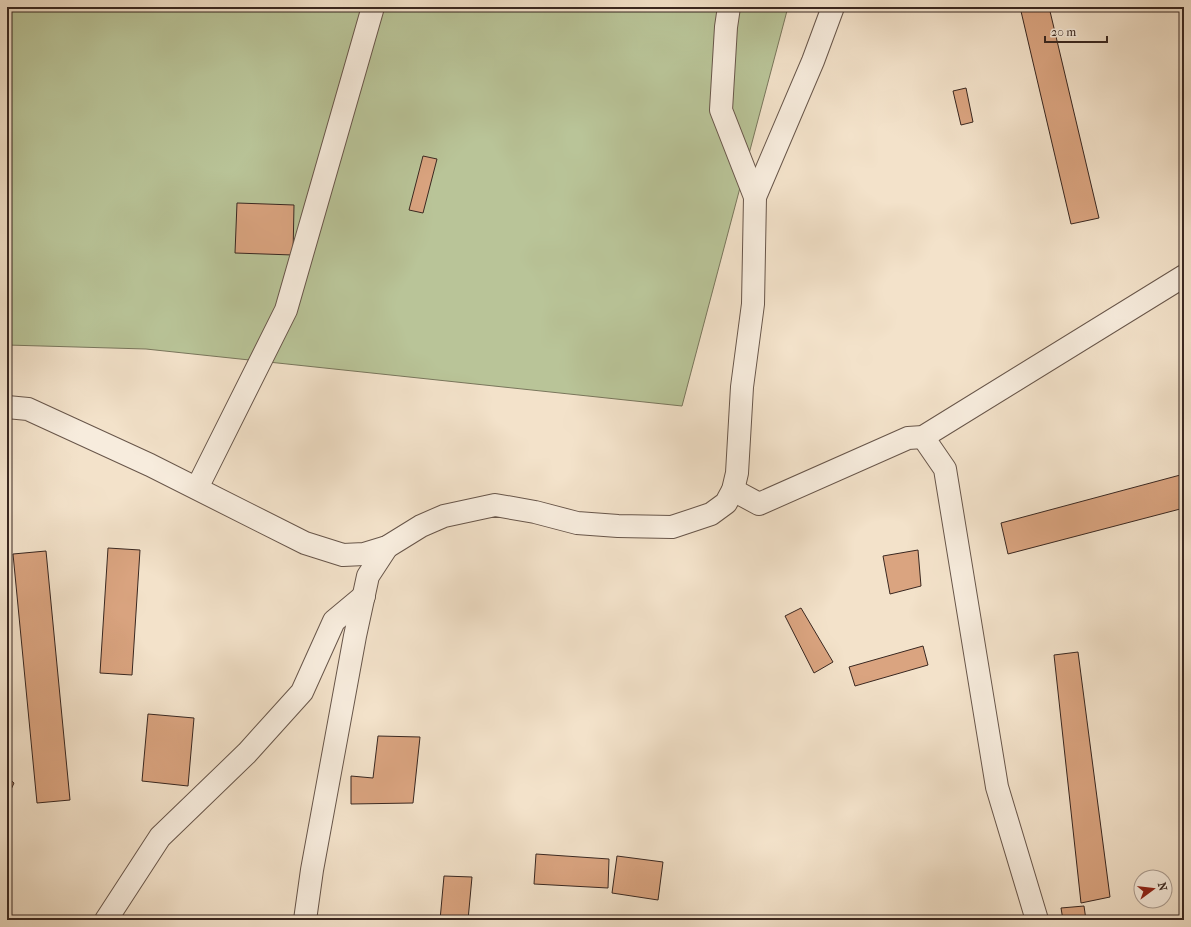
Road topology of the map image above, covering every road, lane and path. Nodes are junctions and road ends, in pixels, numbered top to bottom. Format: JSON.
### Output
{"nodes":[{"id":1,"x":372,"y":7,"type":"edge"},
{"id":2,"x":728,"y":7,"type":"edge"},
{"id":3,"x":833,"y":7,"type":"edge"},
{"id":4,"x":755,"y":197,"type":"junction"},
{"id":5,"x":1184,"y":276,"type":"edge"},
{"id":6,"x":7,"y":407,"type":"edge"},
{"id":7,"x":923,"y":437,"type":"junction"},
{"id":8,"x":197,"y":488,"type":"junction"},
{"id":9,"x":733,"y":490,"type":"junction"},
{"id":10,"x":387,"y":547,"type":"junction"},
{"id":11,"x":364,"y":596,"type":"junction"},
{"id":12,"x":106,"y":920,"type":"edge"},
{"id":13,"x":304,"y":920,"type":"edge"},
{"id":14,"x":1037,"y":920,"type":"edge"}],
"edges":[{"from":1,"to":8,"type":"street"},
{"from":2,"to":4,"type":"street"},
{"from":3,"to":4,"type":"street"},
{"from":4,"to":9,"type":"street"},
{"from":5,"to":7,"type":"street"},
{"from":6,"to":8,"type":"street"},
{"from":7,"to":9,"type":"street"},
{"from":7,"to":14,"type":"street"},
{"from":8,"to":10,"type":"street"},
{"from":9,"to":10,"type":"street"},
{"from":10,"to":11,"type":"street"},
{"from":11,"to":12,"type":"street"},
{"from":11,"to":13,"type":"street"}]}
